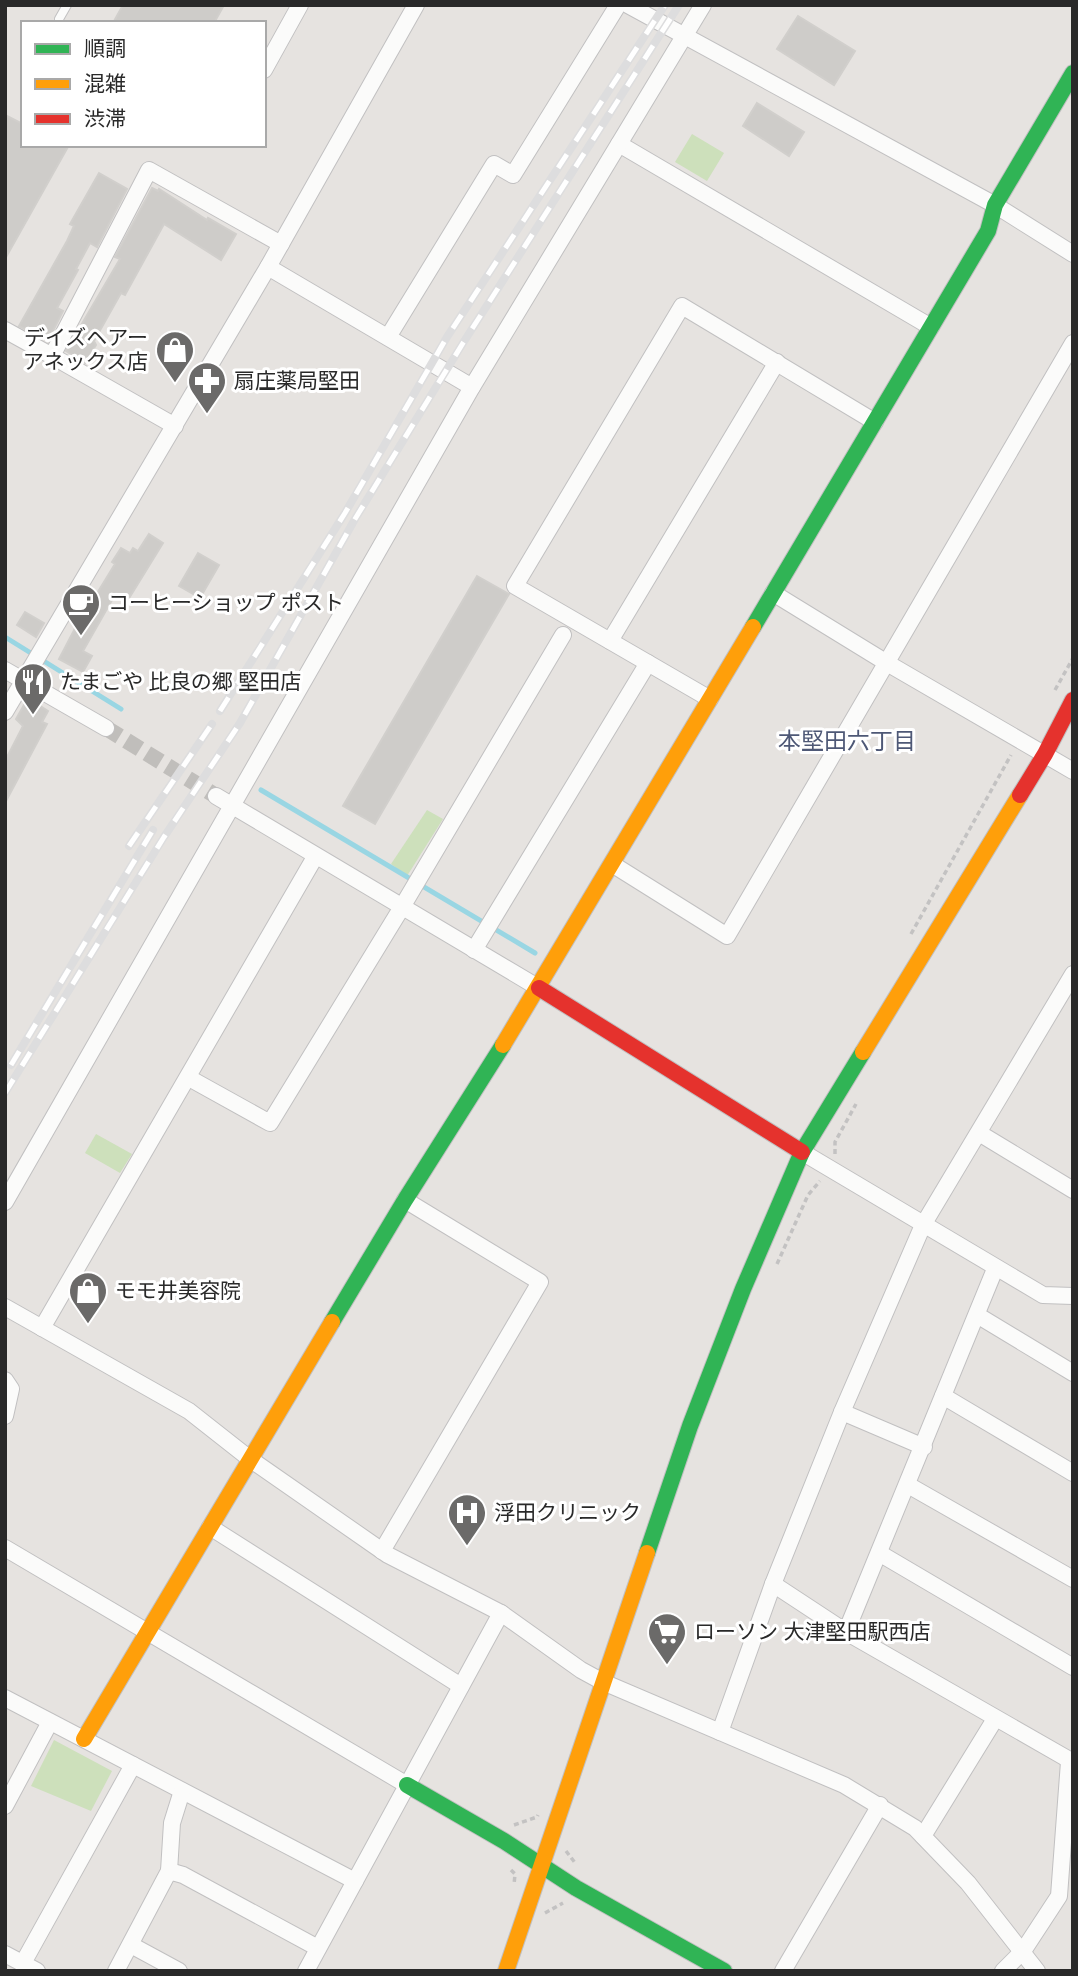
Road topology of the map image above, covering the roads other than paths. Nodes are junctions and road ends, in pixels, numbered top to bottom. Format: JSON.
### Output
{"nodes":[{"id":1,"x":67,"y":5,"type":"edge"},
{"id":2,"x":300,"y":5,"type":"edge"},
{"id":3,"x":416,"y":5,"type":"edge"},
{"id":4,"x":618,"y":5,"type":"edge"},
{"id":5,"x":628,"y":5,"type":"edge"},
{"id":6,"x":703,"y":5,"type":"edge"},
{"id":7,"x":59,"y":19,"type":"dead end"},
{"id":8,"x":684,"y":36,"type":"junction"},
{"id":9,"x":266,"y":66,"type":"edge"},
{"id":10,"x":1071,"y":80,"type":"edge"},
{"id":11,"x":619,"y":144,"type":"junction"},
{"id":12,"x":995,"y":205,"type":"junction"},
{"id":13,"x":281,"y":244,"type":"junction"},
{"id":14,"x":1073,"y":254,"type":"edge"},
{"id":15,"x":268,"y":267,"type":"junction"},
{"id":16,"x":931,"y":327,"type":"junction"},
{"id":17,"x":5,"y":330,"type":"edge"},
{"id":18,"x":388,"y":338,"type":"junction"},
{"id":19,"x":1073,"y":343,"type":"edge"},
{"id":20,"x":52,"y":356,"type":"junction"},
{"id":21,"x":776,"y":362,"type":"junction"},
{"id":22,"x":472,"y":387,"type":"junction"},
{"id":23,"x":875,"y":422,"type":"junction"},
{"id":24,"x":175,"y":426,"type":"junction"},
{"id":25,"x":773,"y":593,"type":"junction"},
{"id":26,"x":564,"y":635,"type":"dead end"},
{"id":27,"x":610,"y":641,"type":"junction"},
{"id":28,"x":648,"y":663,"type":"junction"},
{"id":29,"x":887,"y":663,"type":"junction"},
{"id":30,"x":5,"y":670,"type":"edge"},
{"id":31,"x":25,"y":681,"type":"junction"},
{"id":32,"x":710,"y":699,"type":"junction"},
{"id":33,"x":1073,"y":700,"type":"edge"},
{"id":34,"x":5,"y":712,"type":"edge"},
{"id":35,"x":106,"y":728,"type":"tunnel mouth"},
{"id":36,"x":1045,"y":754,"type":"junction"},
{"id":37,"x":1073,"y":771,"type":"edge"},
{"id":38,"x":216,"y":796,"type":"tunnel mouth"},
{"id":39,"x":232,"y":807,"type":"junction"},
{"id":40,"x":315,"y":857,"type":"junction"},
{"id":41,"x":612,"y":864,"type":"junction"},
{"id":42,"x":402,"y":907,"type":"junction"},
{"id":43,"x":474,"y":950,"type":"junction"},
{"id":44,"x":1073,"y":974,"type":"edge"},
{"id":45,"x":539,"y":988,"type":"junction"},
{"id":46,"x":189,"y":1078,"type":"junction"},
{"id":47,"x":979,"y":1133,"type":"junction"},
{"id":48,"x":803,"y":1152,"type":"junction"},
{"id":49,"x":1073,"y":1190,"type":"edge"},
{"id":50,"x":405,"y":1200,"type":"junction"},
{"id":51,"x":5,"y":1202,"type":"edge"},
{"id":52,"x":922,"y":1225,"type":"junction"},
{"id":53,"x":995,"y":1269,"type":"junction"},
{"id":54,"x":1073,"y":1296,"type":"edge"},
{"id":55,"x":5,"y":1307,"type":"edge"},
{"id":56,"x":977,"y":1315,"type":"junction"},
{"id":57,"x":43,"y":1328,"type":"junction"},
{"id":58,"x":1073,"y":1373,"type":"edge"},
{"id":59,"x":5,"y":1380,"type":"edge"},
{"id":60,"x":943,"y":1396,"type":"junction"},
{"id":61,"x":842,"y":1412,"type":"junction"},
{"id":62,"x":5,"y":1416,"type":"edge"},
{"id":63,"x":924,"y":1447,"type":"junction"},
{"id":64,"x":250,"y":1459,"type":"junction"},
{"id":65,"x":1073,"y":1473,"type":"edge"},
{"id":66,"x":908,"y":1485,"type":"junction"},
{"id":67,"x":210,"y":1527,"type":"junction"},
{"id":68,"x":5,"y":1548,"type":"edge"},
{"id":69,"x":382,"y":1551,"type":"junction"},
{"id":70,"x":879,"y":1553,"type":"junction"},
{"id":71,"x":1073,"y":1580,"type":"edge"},
{"id":72,"x":773,"y":1584,"type":"junction"},
{"id":73,"x":501,"y":1613,"type":"junction"},
{"id":74,"x":148,"y":1632,"type":"junction"},
{"id":75,"x":846,"y":1632,"type":"junction"},
{"id":76,"x":1073,"y":1667,"type":"edge"},
{"id":77,"x":603,"y":1682,"type":"junction"},
{"id":78,"x":461,"y":1686,"type":"junction"},
{"id":79,"x":5,"y":1698,"type":"edge"},
{"id":80,"x":995,"y":1718,"type":"junction"},
{"id":81,"x":50,"y":1722,"type":"junction"},
{"id":82,"x":720,"y":1732,"type":"junction"},
{"id":83,"x":84,"y":1739,"type":"junction"},
{"id":84,"x":1071,"y":1762,"type":"edge"},
{"id":85,"x":133,"y":1765,"type":"junction"},
{"id":86,"x":407,"y":1785,"type":"junction"},
{"id":87,"x":182,"y":1791,"type":"junction"},
{"id":88,"x":880,"y":1805,"type":"junction"},
{"id":89,"x":5,"y":1806,"type":"edge"},
{"id":90,"x":923,"y":1836,"type":"junction"},
{"id":91,"x":541,"y":1866,"type":"junction"},
{"id":92,"x":169,"y":1871,"type":"junction"},
{"id":93,"x":355,"y":1881,"type":"junction"},
{"id":94,"x":131,"y":1945,"type":"junction"},
{"id":95,"x":318,"y":1948,"type":"junction"},
{"id":96,"x":1023,"y":1951,"type":"junction"},
{"id":97,"x":5,"y":1954,"type":"edge"},
{"id":98,"x":30,"y":1967,"type":"edge"},
{"id":99,"x":116,"y":1971,"type":"edge"},
{"id":100,"x":179,"y":1971,"type":"edge"},
{"id":101,"x":306,"y":1971,"type":"edge"},
{"id":102,"x":506,"y":1971,"type":"edge"},
{"id":103,"x":724,"y":1971,"type":"edge"},
{"id":104,"x":783,"y":1971,"type":"edge"},
{"id":105,"x":1003,"y":1971,"type":"edge"},
{"id":106,"x":1037,"y":1971,"type":"edge"}],
"edges":[{"from":1,"to":7,"type":"lane"},
{"from":2,"to":9,"type":"street"},
{"from":3,"to":13,"type":"street"},
{"from":4,"to":18,"type":"street"},
{"from":5,"to":8,"type":"street"},
{"from":6,"to":8,"type":"street"},
{"from":8,"to":11,"type":"street"},
{"from":8,"to":12,"type":"street"},
{"from":10,"to":12,"type":"street"},
{"from":11,"to":16,"type":"street"},
{"from":11,"to":22,"type":"street"},
{"from":12,"to":14,"type":"street"},
{"from":12,"to":16,"type":"street"},
{"from":13,"to":15,"type":"street"},
{"from":13,"to":20,"type":"street"},
{"from":15,"to":18,"type":"street"},
{"from":15,"to":24,"type":"street"},
{"from":16,"to":23,"type":"street"},
{"from":17,"to":20,"type":"street"},
{"from":18,"to":22,"type":"street"},
{"from":19,"to":29,"type":"street"},
{"from":20,"to":24,"type":"street"},
{"from":21,"to":23,"type":"street"},
{"from":21,"to":27,"type":"street"},
{"from":21,"to":27,"type":"street"},
{"from":22,"to":39,"type":"street"},
{"from":23,"to":25,"type":"street"},
{"from":24,"to":31,"type":"street"},
{"from":25,"to":29,"type":"street"},
{"from":25,"to":32,"type":"street"},
{"from":26,"to":42,"type":"street"},
{"from":27,"to":28,"type":"street"},
{"from":28,"to":32,"type":"street"},
{"from":28,"to":43,"type":"street"},
{"from":29,"to":36,"type":"street"},
{"from":29,"to":41,"type":"street"},
{"from":30,"to":31,"type":"street"},
{"from":31,"to":34,"type":"street"},
{"from":31,"to":35,"type":"street"},
{"from":32,"to":41,"type":"street"},
{"from":33,"to":36,"type":"street"},
{"from":36,"to":37,"type":"street"},
{"from":36,"to":48,"type":"street"},
{"from":38,"to":39,"type":"street"},
{"from":39,"to":40,"type":"street"},
{"from":39,"to":51,"type":"street"},
{"from":40,"to":42,"type":"street"},
{"from":40,"to":46,"type":"street"},
{"from":41,"to":45,"type":"street"},
{"from":42,"to":43,"type":"street"},
{"from":42,"to":46,"type":"street"},
{"from":43,"to":45,"type":"street"},
{"from":44,"to":47,"type":"street"},
{"from":45,"to":48,"type":"street"},
{"from":45,"to":50,"type":"street"},
{"from":46,"to":57,"type":"street"},
{"from":47,"to":49,"type":"street"},
{"from":47,"to":52,"type":"street"},
{"from":48,"to":52,"type":"street"},
{"from":48,"to":77,"type":"street"},
{"from":50,"to":64,"type":"street"},
{"from":50,"to":69,"type":"street"},
{"from":52,"to":53,"type":"street"},
{"from":52,"to":61,"type":"street"},
{"from":53,"to":54,"type":"street"},
{"from":53,"to":56,"type":"street"},
{"from":55,"to":57,"type":"street"},
{"from":56,"to":58,"type":"street"},
{"from":56,"to":60,"type":"street"},
{"from":57,"to":64,"type":"street"},
{"from":59,"to":62,"type":"street"},
{"from":60,"to":63,"type":"street"},
{"from":60,"to":65,"type":"street"},
{"from":61,"to":63,"type":"street"},
{"from":61,"to":72,"type":"street"},
{"from":63,"to":66,"type":"street"},
{"from":64,"to":67,"type":"street"},
{"from":64,"to":69,"type":"street"},
{"from":66,"to":70,"type":"street"},
{"from":66,"to":71,"type":"street"},
{"from":67,"to":74,"type":"street"},
{"from":67,"to":78,"type":"street"},
{"from":68,"to":74,"type":"street"},
{"from":69,"to":73,"type":"street"},
{"from":70,"to":75,"type":"street"},
{"from":70,"to":76,"type":"street"},
{"from":72,"to":75,"type":"street"},
{"from":72,"to":82,"type":"street"},
{"from":73,"to":77,"type":"street"},
{"from":73,"to":78,"type":"street"},
{"from":74,"to":83,"type":"street"},
{"from":74,"to":86,"type":"street"},
{"from":75,"to":80,"type":"street"},
{"from":77,"to":82,"type":"street"},
{"from":77,"to":91,"type":"street"},
{"from":78,"to":86,"type":"street"},
{"from":79,"to":81,"type":"street"},
{"from":80,"to":84,"type":"street"},
{"from":80,"to":90,"type":"street"},
{"from":81,"to":83,"type":"street"},
{"from":81,"to":89,"type":"street"},
{"from":82,"to":88,"type":"street"},
{"from":83,"to":85,"type":"street"},
{"from":84,"to":96,"type":"street"},
{"from":85,"to":87,"type":"street"},
{"from":85,"to":98,"type":"street"},
{"from":86,"to":91,"type":"street"},
{"from":86,"to":93,"type":"street"},
{"from":87,"to":92,"type":"street"},
{"from":87,"to":93,"type":"street"},
{"from":88,"to":90,"type":"street"},
{"from":88,"to":104,"type":"street"},
{"from":90,"to":96,"type":"street"},
{"from":91,"to":102,"type":"street"},
{"from":91,"to":103,"type":"street"},
{"from":92,"to":94,"type":"street"},
{"from":92,"to":95,"type":"street"},
{"from":93,"to":95,"type":"street"},
{"from":94,"to":99,"type":"street"},
{"from":94,"to":100,"type":"street"},
{"from":95,"to":101,"type":"street"},
{"from":96,"to":105,"type":"street"},
{"from":96,"to":106,"type":"street"},
{"from":97,"to":98,"type":"street"}]}
